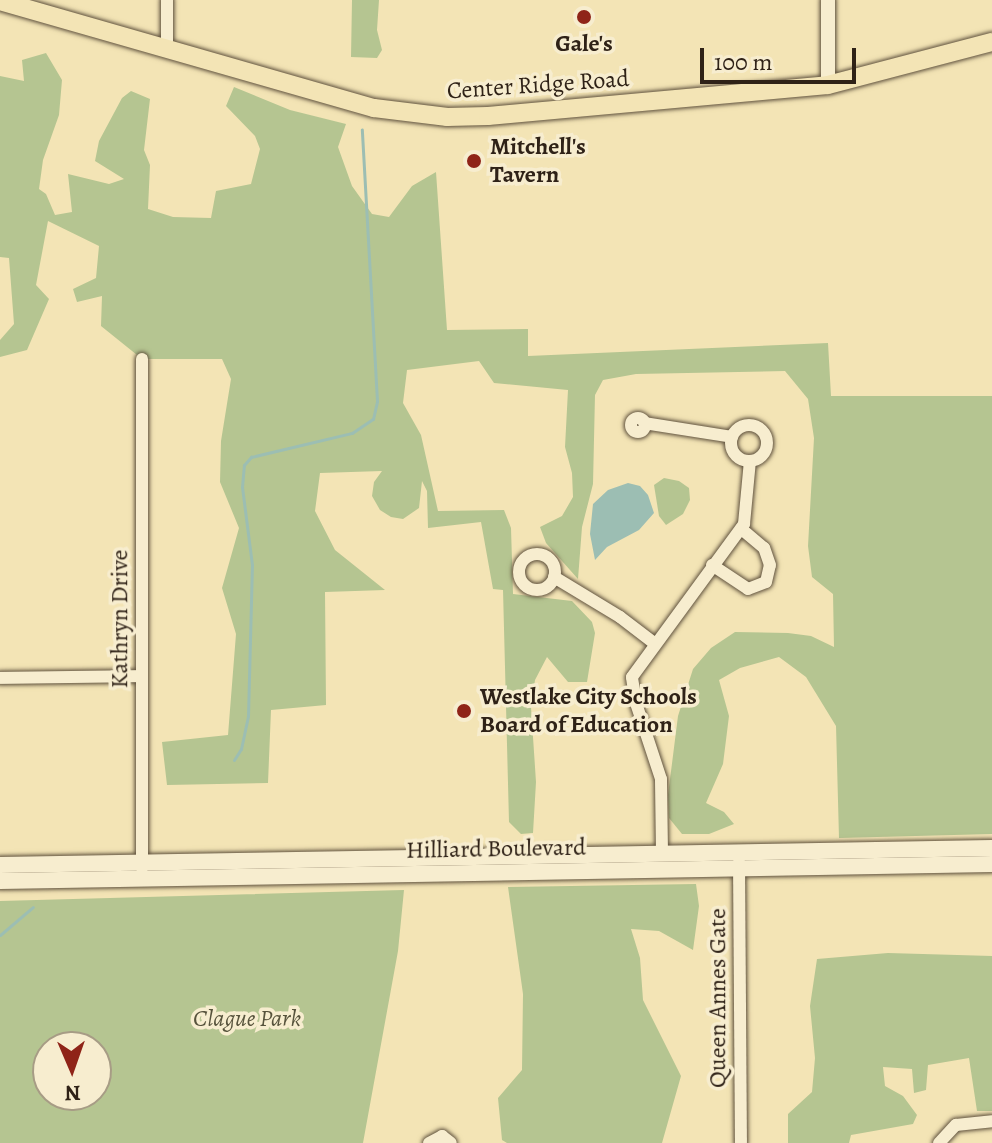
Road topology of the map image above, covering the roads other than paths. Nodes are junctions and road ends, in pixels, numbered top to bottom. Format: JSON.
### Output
{"nodes":[{"id":1,"x":167,"y":0,"type":"edge"},
{"id":2,"x":828,"y":0,"type":"edge"},
{"id":3,"x":0,"y":1,"type":"edge"},
{"id":4,"x":992,"y":42,"type":"edge"},
{"id":5,"x":167,"y":48,"type":"junction"},
{"id":6,"x":828,"y":85,"type":"junction"},
{"id":7,"x":142,"y":359,"type":"dead end"},
{"id":8,"x":644,"y":423,"type":"dead end"},
{"id":9,"x":732,"y":437,"type":"junction"},
{"id":10,"x":750,"y":461,"type":"junction"},
{"id":11,"x":741,"y":529,"type":"junction"},
{"id":12,"x":712,"y":565,"type":"junction"},
{"id":13,"x":554,"y":577,"type":"dead end"},
{"id":14,"x":654,"y":643,"type":"junction"},
{"id":15,"x":142,"y":676,"type":"junction"},
{"id":16,"x":0,"y":678,"type":"edge"},
{"id":17,"x":992,"y":848,"type":"edge"},
{"id":18,"x":662,"y":853,"type":"junction"},
{"id":19,"x":739,"y":860,"type":"junction"},
{"id":20,"x":992,"y":864,"type":"edge"},
{"id":21,"x":0,"y":865,"type":"edge"},
{"id":22,"x":142,"y":871,"type":"junction"},
{"id":23,"x":0,"y":881,"type":"edge"},
{"id":24,"x":992,"y":1121,"type":"edge"},
{"id":25,"x":429,"y":1143,"type":"edge"},
{"id":26,"x":451,"y":1143,"type":"edge"},
{"id":27,"x":741,"y":1143,"type":"edge"},
{"id":28,"x":939,"y":1143,"type":"edge"}],
"edges":[{"from":1,"to":5,"type":"street"},
{"from":2,"to":6,"type":"street"},
{"from":3,"to":5,"type":"main road","name":"Center Ridge Road"},
{"from":4,"to":6,"type":"main road","name":"Center Ridge Road"},
{"from":5,"to":6,"type":"main road","name":"Center Ridge Road"},
{"from":7,"to":15,"type":"street","name":"Kathryn Drive"},
{"from":8,"to":9,"type":"street"},
{"from":9,"to":10,"type":"street"},
{"from":9,"to":10,"type":"street"},
{"from":10,"to":11,"type":"street"},
{"from":11,"to":12,"type":"street"},
{"from":11,"to":12,"type":"street"},
{"from":12,"to":14,"type":"street"},
{"from":13,"to":14,"type":"street"},
{"from":14,"to":18,"type":"street"},
{"from":15,"to":16,"type":"street"},
{"from":15,"to":22,"type":"street","name":"Kathryn Drive"},
{"from":17,"to":19,"type":"main road","name":"Hilliard Boulevard"},
{"from":18,"to":19,"type":"main road","name":"Hilliard Boulevard"},
{"from":18,"to":22,"type":"main road","name":"Hilliard Boulevard"},
{"from":19,"to":20,"type":"main road","name":"Hilliard Boulevard"},
{"from":19,"to":22,"type":"main road","name":"Hilliard Boulevard"},
{"from":19,"to":27,"type":"street","name":"Queen Annes Gate"},
{"from":21,"to":22,"type":"main road","name":"Hilliard Boulevard"},
{"from":22,"to":23,"type":"main road","name":"Hilliard Boulevard"},
{"from":24,"to":28,"type":"street"},
{"from":25,"to":26,"type":"street"}]}
